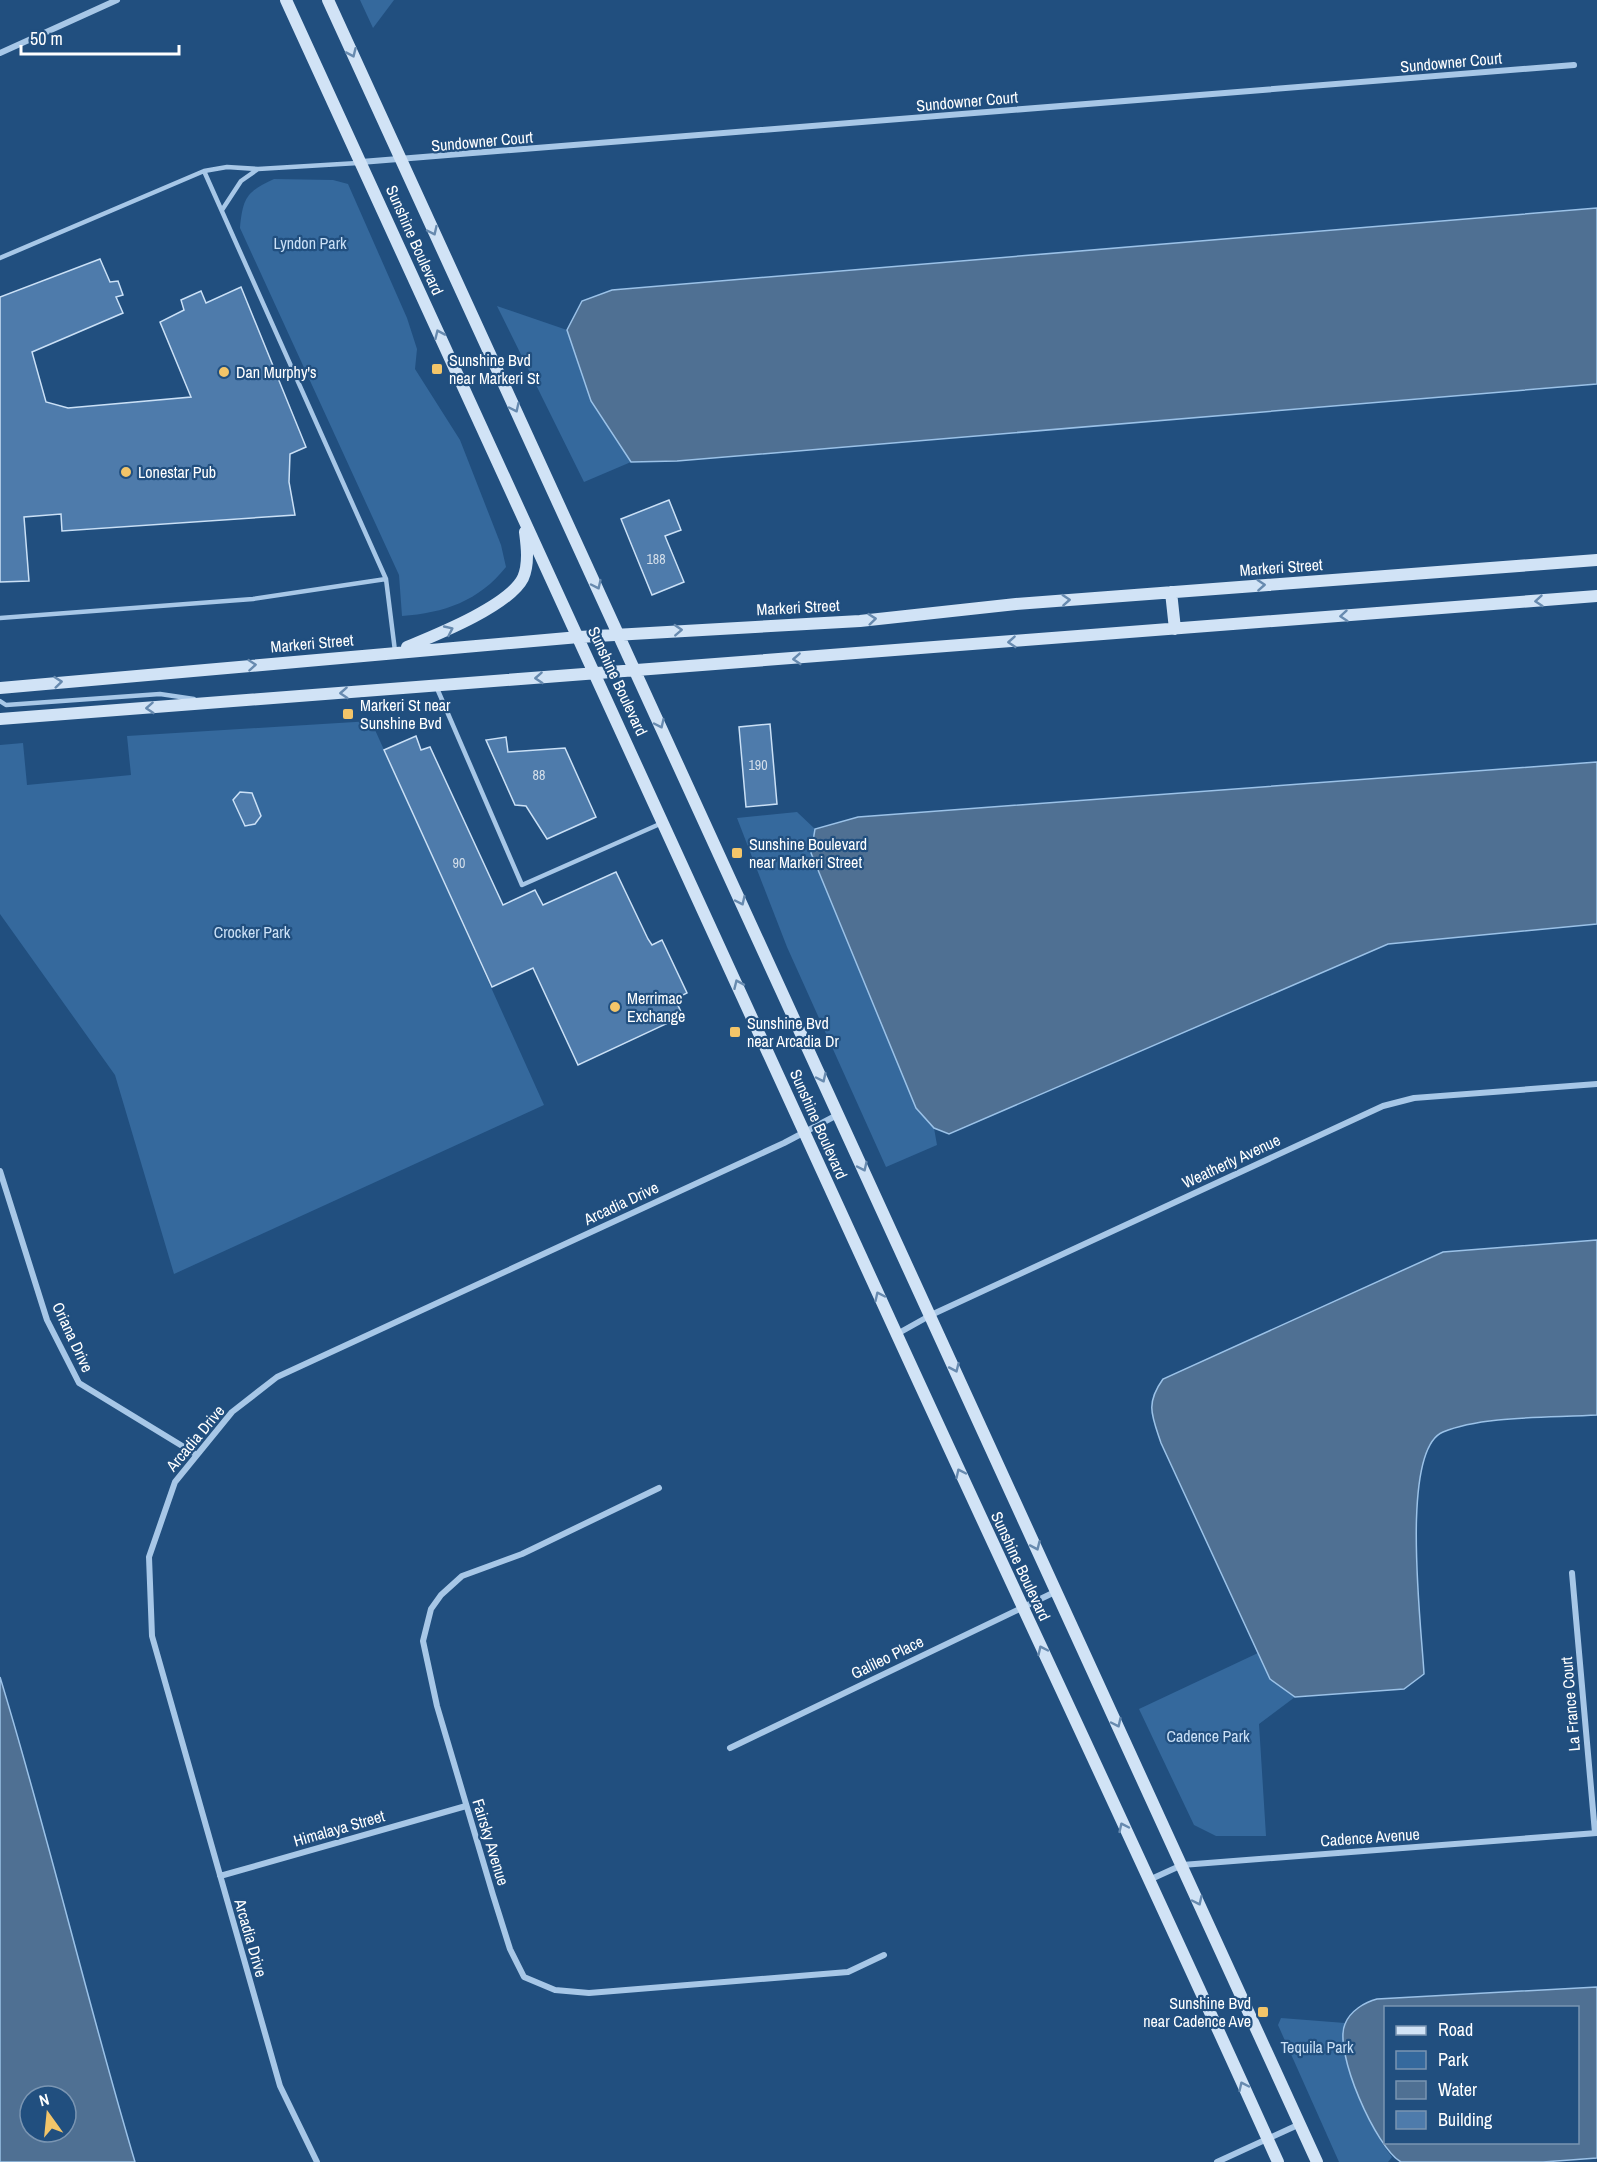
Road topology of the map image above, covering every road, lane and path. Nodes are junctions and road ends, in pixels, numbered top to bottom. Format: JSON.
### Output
{"nodes":[{"id":1,"x":117,"y":0,"type":"edge"},
{"id":2,"x":286,"y":0,"type":"edge"},
{"id":3,"x":328,"y":0,"type":"edge"},
{"id":4,"x":0,"y":53,"type":"edge"},
{"id":5,"x":1574,"y":65,"type":"dead end"},
{"id":6,"x":401,"y":160,"type":"junction"},
{"id":7,"x":361,"y":162,"type":"junction"},
{"id":8,"x":258,"y":169,"type":"junction"},
{"id":9,"x":204,"y":171,"type":"junction"},
{"id":10,"x":222,"y":210,"type":"junction"},
{"id":11,"x":0,"y":258,"type":"edge"},
{"id":12,"x":524,"y":521,"type":"junction"},
{"id":13,"x":1597,"y":560,"type":"edge"},
{"id":14,"x":387,"y":579,"type":"junction"},
{"id":15,"x":1171,"y":592,"type":"junction"},
{"id":16,"x":1597,"y":596,"type":"edge"},
{"id":17,"x":0,"y":618,"type":"edge"},
{"id":18,"x":1175,"y":629,"type":"junction"},
{"id":19,"x":619,"y":633,"type":"junction"},
{"id":20,"x":579,"y":636,"type":"junction"},
{"id":21,"x":395,"y":652,"type":"junction"},
{"id":22,"x":636,"y":670,"type":"junction"},
{"id":23,"x":597,"y":673,"type":"junction"},
{"id":24,"x":436,"y":686,"type":"junction"},
{"id":25,"x":0,"y":688,"type":"edge"},
{"id":26,"x":0,"y":701,"type":"edge"},
{"id":27,"x":214,"y":703,"type":"junction"},
{"id":28,"x":0,"y":719,"type":"edge"},
{"id":29,"x":664,"y":822,"type":"junction"},
{"id":30,"x":1597,"y":1084,"type":"edge"},
{"id":31,"x":839,"y":1114,"type":"junction"},
{"id":32,"x":805,"y":1133,"type":"junction"},
{"id":33,"x":0,"y":1171,"type":"edge"},
{"id":34,"x":931,"y":1315,"type":"junction"},
{"id":35,"x":897,"y":1335,"type":"junction"},
{"id":36,"x":197,"y":1455,"type":"junction"},
{"id":37,"x":659,"y":1488,"type":"dead end"},
{"id":38,"x":1572,"y":1573,"type":"dead end"},
{"id":39,"x":1057,"y":1591,"type":"junction"},
{"id":40,"x":1022,"y":1607,"type":"junction"},
{"id":41,"x":730,"y":1748,"type":"dead end"},
{"id":42,"x":466,"y":1806,"type":"junction"},
{"id":43,"x":1596,"y":1833,"type":"edge"},
{"id":44,"x":1182,"y":1865,"type":"junction"},
{"id":45,"x":220,"y":1876,"type":"junction"},
{"id":46,"x":1148,"y":1880,"type":"junction"},
{"id":47,"x":884,"y":1954,"type":"dead end"},
{"id":48,"x":1300,"y":2124,"type":"junction"},
{"id":49,"x":1268,"y":2139,"type":"junction"},
{"id":50,"x":317,"y":2162,"type":"edge"},
{"id":51,"x":1217,"y":2162,"type":"edge"},
{"id":52,"x":1278,"y":2162,"type":"edge"},
{"id":53,"x":1317,"y":2162,"type":"edge"}],
"edges":[{"from":1,"to":4,"type":"street"},
{"from":2,"to":7,"type":"main road","name":"Sunshine Boulevard"},
{"from":3,"to":6,"type":"main road","name":"Sunshine Boulevard","one_way":true},
{"from":5,"to":6,"type":"street","name":"Sundowner Court"},
{"from":6,"to":7,"type":"street","name":"Sundowner Court"},
{"from":6,"to":19,"type":"main road","name":"Sunshine Boulevard","one_way":true},
{"from":7,"to":8,"type":"lane"},
{"from":12,"to":7,"type":"main road","name":"Sunshine Boulevard","one_way":true},
{"from":8,"to":9,"type":"lane"},
{"from":8,"to":10,"type":"lane"},
{"from":9,"to":10,"type":"lane"},
{"from":9,"to":11,"type":"lane"},
{"from":10,"to":14,"type":"lane"},
{"from":12,"to":20,"type":"main road","name":"Sunshine Boulevard"},
{"from":21,"to":12,"type":"main road","one_way":true},
{"from":15,"to":13,"type":"main road","name":"Markeri Street","one_way":true},
{"from":14,"to":17,"type":"lane"},
{"from":14,"to":21,"type":"lane"},
{"from":15,"to":18,"type":"main road"},
{"from":19,"to":15,"type":"main road","name":"Markeri Street","one_way":true},
{"from":16,"to":18,"type":"main road","one_way":true},
{"from":18,"to":22,"type":"main road","one_way":true},
{"from":19,"to":20,"type":"main road","name":"Markeri Street"},
{"from":19,"to":22,"type":"main road","name":"Sunshine Boulevard"},
{"from":20,"to":21,"type":"main road","name":"Markeri Street"},
{"from":20,"to":23,"type":"main road","name":"Sunshine Boulevard"},
{"from":25,"to":21,"type":"main road","name":"Markeri Street","one_way":true},
{"from":22,"to":23,"type":"main road"},
{"from":22,"to":31,"type":"main road","name":"Sunshine Boulevard","one_way":true},
{"from":23,"to":24,"type":"main road","one_way":true},
{"from":23,"to":29,"type":"main road","name":"Sunshine Boulevard"},
{"from":24,"to":27,"type":"main road","one_way":true},
{"from":24,"to":29,"type":"lane"},
{"from":26,"to":27,"type":"lane"},
{"from":27,"to":28,"type":"main road","one_way":true},
{"from":32,"to":29,"type":"main road","name":"Sunshine Boulevard","one_way":true},
{"from":30,"to":34,"type":"street","name":"Weatherly Avenue"},
{"from":31,"to":32,"type":"street","name":"Arcadia Drive"},
{"from":31,"to":34,"type":"main road","name":"Sunshine Boulevard","one_way":true},
{"from":35,"to":32,"type":"main road","name":"Sunshine Boulevard","one_way":true},
{"from":32,"to":36,"type":"street","name":"Arcadia Drive"},
{"from":33,"to":36,"type":"street","name":"Oriana Drive"},
{"from":34,"to":35,"type":"street","name":"Weatherly Avenue"},
{"from":34,"to":39,"type":"main road","name":"Sunshine Boulevard","one_way":true},
{"from":40,"to":35,"type":"main road","name":"Sunshine Boulevard","one_way":true},
{"from":36,"to":45,"type":"street","name":"Arcadia Drive"},
{"from":37,"to":42,"type":"street","name":"Fairsky Avenue"},
{"from":38,"to":43,"type":"street","name":"La France Court"},
{"from":39,"to":40,"type":"street","name":"Galileo Place"},
{"from":39,"to":44,"type":"main road","name":"Sunshine Boulevard","one_way":true},
{"from":40,"to":41,"type":"street","name":"Galileo Place"},
{"from":46,"to":40,"type":"main road","name":"Sunshine Boulevard","one_way":true},
{"from":42,"to":45,"type":"street","name":"Himalaya Street"},
{"from":42,"to":47,"type":"street","name":"Fairsky Avenue"},
{"from":43,"to":44,"type":"street","name":"Cadence Avenue"},
{"from":44,"to":46,"type":"street","name":"Cadence Avenue"},
{"from":44,"to":48,"type":"main road","name":"Sunshine Boulevard","one_way":true},
{"from":45,"to":50,"type":"street","name":"Arcadia Drive"},
{"from":49,"to":46,"type":"main road","name":"Sunshine Boulevard","one_way":true},
{"from":48,"to":49,"type":"street"},
{"from":48,"to":53,"type":"main road","name":"Sunshine Boulevard"},
{"from":49,"to":51,"type":"street"},
{"from":49,"to":52,"type":"main road","name":"Sunshine Boulevard"}]}
